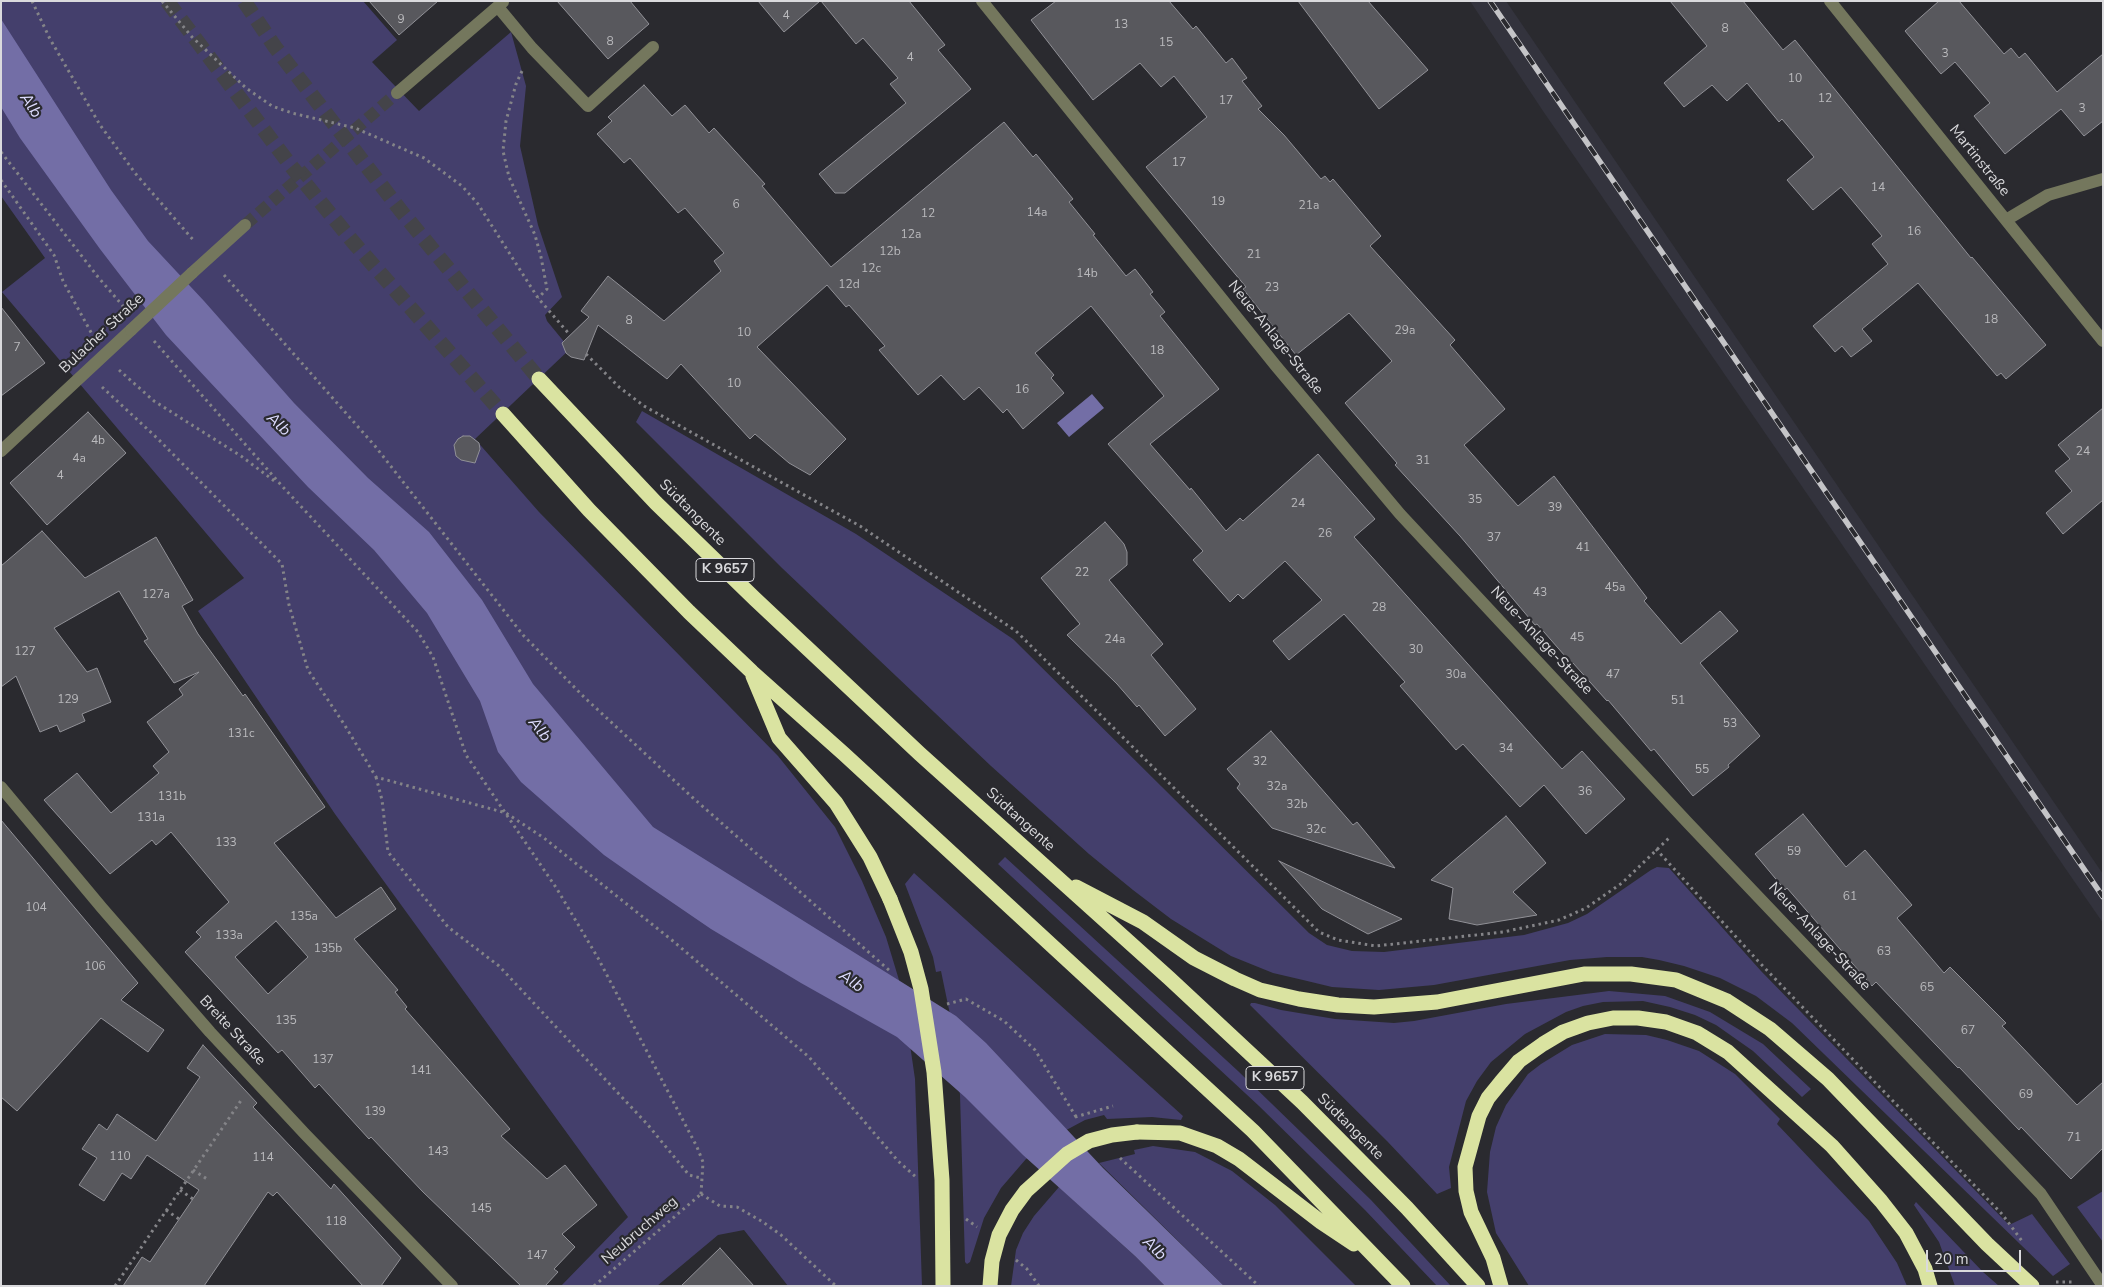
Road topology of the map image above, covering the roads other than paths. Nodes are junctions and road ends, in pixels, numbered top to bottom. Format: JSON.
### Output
{"nodes":[{"id":1,"x":982,"y":1,"type":"edge"},
{"id":2,"x":1830,"y":1,"type":"edge"},
{"id":3,"x":501,"y":4,"type":"edge"},
{"id":4,"x":653,"y":47,"type":"dead end"},
{"id":5,"x":397,"y":93,"type":"tunnel mouth"},
{"id":6,"x":2103,"y":178,"type":"edge"},
{"id":7,"x":2006,"y":220,"type":"junction"},
{"id":8,"x":245,"y":225,"type":"tunnel mouth"},
{"id":9,"x":2103,"y":341,"type":"edge"},
{"id":10,"x":539,"y":379,"type":"tunnel mouth"},
{"id":11,"x":502,"y":414,"type":"tunnel mouth"},
{"id":12,"x":1,"y":451,"type":"edge"},
{"id":13,"x":752,"y":672,"type":"junction"},
{"id":14,"x":1,"y":787,"type":"edge"},
{"id":15,"x":1062,"y":880,"type":"junction"},
{"id":16,"x":1378,"y":1258,"type":"junction"},
{"id":17,"x":2102,"y":1283,"type":"edge"},
{"id":18,"x":452,"y":1286,"type":"edge"},
{"id":19,"x":943,"y":1286,"type":"edge"},
{"id":20,"x":990,"y":1286,"type":"edge"},
{"id":21,"x":1403,"y":1286,"type":"edge"},
{"id":22,"x":1478,"y":1286,"type":"edge"},
{"id":23,"x":1501,"y":1286,"type":"edge"},
{"id":24,"x":1930,"y":1286,"type":"edge"},
{"id":25,"x":2032,"y":1286,"type":"edge"}],
"edges":[{"from":1,"to":17,"type":"street","name":"Neue-Anlage-Straße"},
{"from":2,"to":7,"type":"street","name":"Martinstraße"},
{"from":3,"to":4,"type":"street"},
{"from":3,"to":5,"type":"street"},
{"from":6,"to":7,"type":"street"},
{"from":7,"to":9,"type":"street","name":"Martinstraße"},
{"from":8,"to":12,"type":"street","name":"Bulacher Straße","bridge":true},
{"from":10,"to":15,"type":"highway","name":"Südtangente","number":"K 9657"},
{"from":11,"to":13,"type":"highway"},
{"from":13,"to":16,"type":"highway"},
{"from":13,"to":19,"type":"highway","bridge":true},
{"from":14,"to":18,"type":"street","name":"Breite Straße"},
{"from":15,"to":22,"type":"highway","name":"Südtangente","number":"K 9657"},
{"from":15,"to":25,"type":"highway"},
{"from":16,"to":20,"type":"highway","bridge":true},
{"from":16,"to":21,"type":"highway"},
{"from":23,"to":24,"type":"highway"}]}
